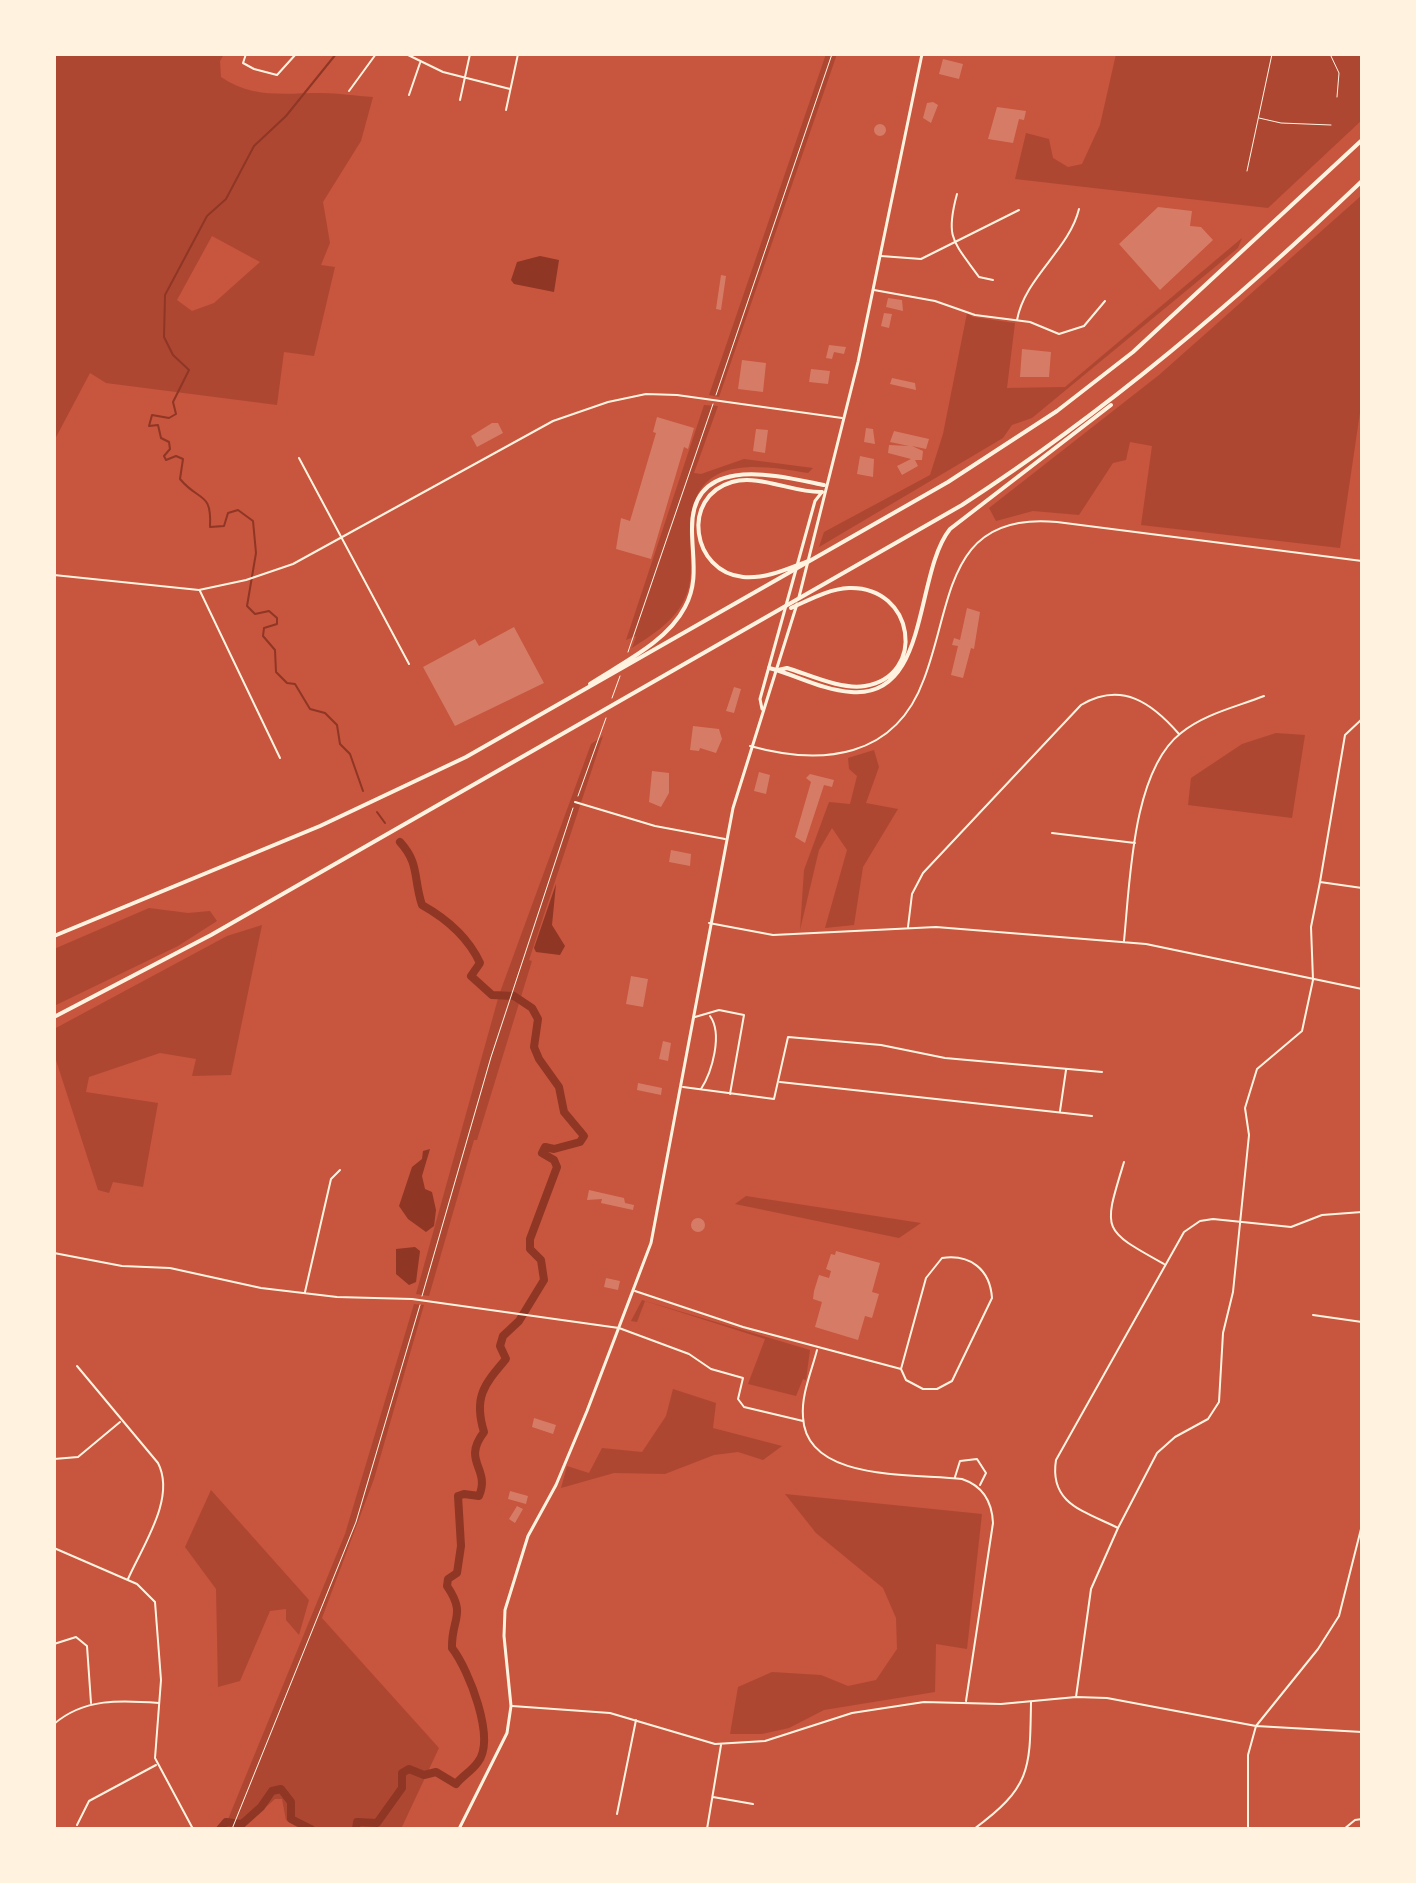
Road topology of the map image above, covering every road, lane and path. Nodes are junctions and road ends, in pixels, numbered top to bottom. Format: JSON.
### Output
{"nodes":[{"id":1,"x":246,"y":54,"type":"edge"},
{"id":2,"x":296,"y":54,"type":"edge"},
{"id":3,"x":376,"y":54,"type":"edge"},
{"id":4,"x":406,"y":54,"type":"edge"},
{"id":5,"x":470,"y":54,"type":"edge"},
{"id":6,"x":518,"y":54,"type":"edge"},
{"id":7,"x":832,"y":54,"type":"edge"},
{"id":8,"x":922,"y":54,"type":"edge"},
{"id":9,"x":1272,"y":54,"type":"edge"},
{"id":10,"x":1330,"y":54,"type":"edge"},
{"id":11,"x":420,"y":62,"type":"junction"},
{"id":12,"x":464,"y":78,"type":"junction"},
{"id":13,"x":510,"y":89,"type":"junction"},
{"id":14,"x":349,"y":91,"type":"dead end"},
{"id":15,"x":409,"y":95,"type":"dead end"},
{"id":16,"x":1337,"y":97,"type":"dead end"},
{"id":17,"x":460,"y":100,"type":"dead end"},
{"id":18,"x":506,"y":110,"type":"dead end"},
{"id":19,"x":1258,"y":116,"type":"junction"},
{"id":20,"x":1331,"y":125,"type":"dead end"},
{"id":21,"x":1362,"y":140,"type":"edge"},
{"id":22,"x":1247,"y":171,"type":"dead end"},
{"id":23,"x":1362,"y":181,"type":"edge"},
{"id":24,"x":957,"y":194,"type":"dead end"},
{"id":25,"x":1079,"y":209,"type":"dead end"},
{"id":26,"x":1019,"y":210,"type":"dead end"},
{"id":27,"x":955,"y":243,"type":"junction"},
{"id":28,"x":879,"y":256,"type":"junction"},
{"id":29,"x":993,"y":280,"type":"dead end"},
{"id":30,"x":872,"y":289,"type":"junction"},
{"id":31,"x":1105,"y":301,"type":"dead end"},
{"id":32,"x":1017,"y":321,"type":"junction"},
{"id":33,"x":1149,"y":372,"type":"junction"},
{"id":34,"x":714,"y":401,"type":"junction"},
{"id":35,"x":843,"y":418,"type":"junction"},
{"id":36,"x":299,"y":458,"type":"dead end"},
{"id":37,"x":824,"y":485,"type":"junction"},
{"id":38,"x":822,"y":492,"type":"junction"},
{"id":39,"x":342,"y":538,"type":"junction"},
{"id":40,"x":822,"y":556,"type":"junction"},
{"id":41,"x":1362,"y":561,"type":"edge"},
{"id":42,"x":54,"y":575,"type":"edge"},
{"id":43,"x":199,"y":590,"type":"junction"},
{"id":44,"x":812,"y":596,"type":"junction"},
{"id":45,"x":627,"y":656,"type":"dead end"},
{"id":46,"x":409,"y":664,"type":"dead end"},
{"id":47,"x":769,"y":668,"type":"junction"},
{"id":48,"x":622,"y":669,"type":"dead end"},
{"id":49,"x":778,"y":670,"type":"junction"},
{"id":50,"x":607,"y":675,"type":"junction"},
{"id":51,"x":1264,"y":696,"type":"dead end"},
{"id":52,"x":762,"y":709,"type":"junction"},
{"id":53,"x":1362,"y":719,"type":"edge"},
{"id":54,"x":1179,"y":734,"type":"junction"},
{"id":55,"x":750,"y":746,"type":"junction"},
{"id":56,"x":280,"y":758,"type":"dead end"},
{"id":57,"x":575,"y":802,"type":"junction"},
{"id":58,"x":1052,"y":833,"type":"dead end"},
{"id":59,"x":726,"y":840,"type":"junction"},
{"id":60,"x":1136,"y":844,"type":"junction"},
{"id":61,"x":1320,"y":882,"type":"junction"},
{"id":62,"x":1362,"y":888,"type":"edge"},
{"id":63,"x":709,"y":923,"type":"junction"},
{"id":64,"x":908,"y":927,"type":"junction"},
{"id":65,"x":54,"y":936,"type":"edge"},
{"id":66,"x":1124,"y":942,"type":"junction"},
{"id":67,"x":1313,"y":980,"type":"junction"},
{"id":68,"x":1362,"y":989,"type":"edge"},
{"id":69,"x":709,"y":1015,"type":"junction"},
{"id":70,"x":54,"y":1017,"type":"edge"},
{"id":71,"x":694,"y":1017,"type":"junction"},
{"id":72,"x":1066,"y":1069,"type":"junction"},
{"id":73,"x":1102,"y":1072,"type":"dead end"},
{"id":74,"x":779,"y":1082,"type":"junction"},
{"id":75,"x":683,"y":1087,"type":"junction"},
{"id":76,"x":701,"y":1090,"type":"junction"},
{"id":77,"x":730,"y":1094,"type":"junction"},
{"id":78,"x":1060,"y":1112,"type":"junction"},
{"id":79,"x":1092,"y":1116,"type":"dead end"},
{"id":80,"x":1124,"y":1162,"type":"dead end"},
{"id":81,"x":340,"y":1170,"type":"dead end"},
{"id":82,"x":1362,"y":1212,"type":"edge"},
{"id":83,"x":1240,"y":1222,"type":"junction"},
{"id":84,"x":54,"y":1253,"type":"edge"},
{"id":85,"x":1165,"y":1265,"type":"junction"},
{"id":86,"x":635,"y":1291,"type":"junction"},
{"id":87,"x":305,"y":1293,"type":"junction"},
{"id":88,"x":421,"y":1300,"type":"junction"},
{"id":89,"x":1313,"y":1315,"type":"dead end"},
{"id":90,"x":1362,"y":1322,"type":"edge"},
{"id":91,"x":619,"y":1328,"type":"junction"},
{"id":92,"x":818,"y":1348,"type":"junction"},
{"id":93,"x":77,"y":1366,"type":"dead end"},
{"id":94,"x":901,"y":1369,"type":"junction"},
{"id":95,"x":803,"y":1421,"type":"junction"},
{"id":96,"x":120,"y":1422,"type":"junction"},
{"id":97,"x":54,"y":1459,"type":"edge"},
{"id":98,"x":955,"y":1478,"type":"junction"},
{"id":99,"x":979,"y":1487,"type":"junction"},
{"id":100,"x":1362,"y":1525,"type":"edge"},
{"id":101,"x":1118,"y":1528,"type":"junction"},
{"id":102,"x":54,"y":1548,"type":"edge"},
{"id":103,"x":128,"y":1580,"type":"junction"},
{"id":104,"x":54,"y":1644,"type":"edge"},
{"id":105,"x":1076,"y":1697,"type":"junction"},
{"id":106,"x":966,"y":1701,"type":"junction"},
{"id":107,"x":1031,"y":1702,"type":"junction"},
{"id":108,"x":91,"y":1704,"type":"junction"},
{"id":109,"x":160,"y":1704,"type":"junction"},
{"id":110,"x":511,"y":1706,"type":"junction"},
{"id":111,"x":636,"y":1720,"type":"junction"},
{"id":112,"x":54,"y":1724,"type":"edge"},
{"id":113,"x":1256,"y":1726,"type":"junction"},
{"id":114,"x":1362,"y":1732,"type":"edge"},
{"id":115,"x":721,"y":1743,"type":"junction"},
{"id":116,"x":158,"y":1765,"type":"junction"},
{"id":117,"x":712,"y":1796,"type":"junction"},
{"id":118,"x":753,"y":1804,"type":"dead end"},
{"id":119,"x":617,"y":1814,"type":"dead end"},
{"id":120,"x":1362,"y":1819,"type":"edge"},
{"id":121,"x":77,"y":1825,"type":"dead end"},
{"id":122,"x":232,"y":1828,"type":"edge"},
{"id":123,"x":193,"y":1829,"type":"edge"},
{"id":124,"x":459,"y":1829,"type":"edge"},
{"id":125,"x":707,"y":1829,"type":"edge"},
{"id":126,"x":974,"y":1829,"type":"edge"},
{"id":127,"x":1248,"y":1829,"type":"edge"},
{"id":128,"x":1344,"y":1829,"type":"edge"}],
"edges":[{"from":1,"to":2,"type":"street"},
{"from":3,"to":14,"type":"street"},
{"from":4,"to":11,"type":"street"},
{"from":5,"to":12,"type":"street"},
{"from":6,"to":13,"type":"street"},
{"from":7,"to":34,"type":"path"},
{"from":8,"to":28,"type":"highway"},
{"from":9,"to":19,"type":"lane"},
{"from":10,"to":16,"type":"lane"},
{"from":11,"to":12,"type":"street"},
{"from":11,"to":15,"type":"street"},
{"from":12,"to":13,"type":"street"},
{"from":12,"to":17,"type":"street"},
{"from":13,"to":18,"type":"street"},
{"from":19,"to":20,"type":"lane"},
{"from":19,"to":22,"type":"lane"},
{"from":21,"to":40,"type":"highway"},
{"from":23,"to":33,"type":"highway"},
{"from":24,"to":27,"type":"street"},
{"from":25,"to":32,"type":"street"},
{"from":26,"to":27,"type":"street"},
{"from":27,"to":28,"type":"street"},
{"from":27,"to":29,"type":"street"},
{"from":28,"to":30,"type":"highway"},
{"from":30,"to":32,"type":"street"},
{"from":30,"to":35,"type":"highway"},
{"from":31,"to":32,"type":"street"},
{"from":33,"to":44,"type":"highway"},
{"from":33,"to":49,"type":"highway"},
{"from":34,"to":35,"type":"street"},
{"from":34,"to":39,"type":"street"},
{"from":34,"to":45,"type":"path"},
{"from":35,"to":37,"type":"highway"},
{"from":36,"to":39,"type":"street"},
{"from":37,"to":38,"type":"highway"},
{"from":37,"to":50,"type":"highway"},
{"from":38,"to":40,"type":"highway"},
{"from":38,"to":47,"type":"highway"},
{"from":38,"to":49,"type":"highway"},
{"from":39,"to":43,"type":"street"},
{"from":39,"to":46,"type":"street"},
{"from":40,"to":50,"type":"highway"},
{"from":41,"to":55,"type":"street"},
{"from":42,"to":43,"type":"street"},
{"from":43,"to":56,"type":"street"},
{"from":44,"to":49,"type":"highway"},
{"from":44,"to":70,"type":"highway"},
{"from":47,"to":49,"type":"highway"},
{"from":47,"to":52,"type":"highway"},
{"from":48,"to":57,"type":"path"},
{"from":49,"to":52,"type":"highway"},
{"from":50,"to":65,"type":"highway"},
{"from":51,"to":54,"type":"street"},
{"from":52,"to":55,"type":"highway"},
{"from":53,"to":61,"type":"street"},
{"from":54,"to":60,"type":"street"},
{"from":54,"to":64,"type":"street"},
{"from":55,"to":59,"type":"highway"},
{"from":57,"to":59,"type":"street"},
{"from":57,"to":88,"type":"path"},
{"from":58,"to":60,"type":"street"},
{"from":59,"to":63,"type":"highway"},
{"from":60,"to":66,"type":"street"},
{"from":61,"to":62,"type":"street"},
{"from":61,"to":67,"type":"street"},
{"from":63,"to":64,"type":"street"},
{"from":63,"to":71,"type":"highway"},
{"from":64,"to":66,"type":"street"},
{"from":66,"to":67,"type":"street"},
{"from":67,"to":68,"type":"street"},
{"from":67,"to":83,"type":"street"},
{"from":69,"to":71,"type":"street"},
{"from":69,"to":76,"type":"street"},
{"from":69,"to":77,"type":"street"},
{"from":71,"to":75,"type":"highway"},
{"from":72,"to":73,"type":"street"},
{"from":72,"to":74,"type":"street"},
{"from":72,"to":78,"type":"street"},
{"from":74,"to":77,"type":"street"},
{"from":74,"to":78,"type":"street"},
{"from":75,"to":76,"type":"street"},
{"from":75,"to":86,"type":"highway"},
{"from":76,"to":77,"type":"street"},
{"from":78,"to":79,"type":"street"},
{"from":80,"to":85,"type":"street"},
{"from":81,"to":87,"type":"street"},
{"from":82,"to":83,"type":"street"},
{"from":83,"to":85,"type":"street"},
{"from":83,"to":101,"type":"street"},
{"from":84,"to":87,"type":"street"},
{"from":85,"to":101,"type":"street"},
{"from":86,"to":91,"type":"highway"},
{"from":86,"to":92,"type":"street"},
{"from":87,"to":88,"type":"street"},
{"from":88,"to":91,"type":"street"},
{"from":88,"to":122,"type":"path"},
{"from":89,"to":90,"type":"street"},
{"from":91,"to":95,"type":"street"},
{"from":91,"to":110,"type":"highway"},
{"from":92,"to":94,"type":"street"},
{"from":92,"to":95,"type":"street"},
{"from":93,"to":96,"type":"street"},
{"from":94,"to":94,"type":"street"},
{"from":95,"to":98,"type":"street"},
{"from":96,"to":97,"type":"street"},
{"from":96,"to":103,"type":"street"},
{"from":98,"to":99,"type":"street"},
{"from":98,"to":99,"type":"street"},
{"from":99,"to":106,"type":"street"},
{"from":100,"to":113,"type":"street"},
{"from":101,"to":105,"type":"street"},
{"from":102,"to":103,"type":"street"},
{"from":103,"to":109,"type":"street"},
{"from":104,"to":108,"type":"street"},
{"from":105,"to":107,"type":"street"},
{"from":105,"to":113,"type":"street"},
{"from":106,"to":107,"type":"street"},
{"from":106,"to":115,"type":"street"},
{"from":107,"to":126,"type":"street"},
{"from":108,"to":109,"type":"street"},
{"from":108,"to":112,"type":"street"},
{"from":109,"to":116,"type":"street"},
{"from":110,"to":111,"type":"street"},
{"from":110,"to":124,"type":"highway"},
{"from":111,"to":115,"type":"street"},
{"from":111,"to":119,"type":"street"},
{"from":113,"to":114,"type":"street"},
{"from":113,"to":127,"type":"street"},
{"from":115,"to":117,"type":"street"},
{"from":116,"to":121,"type":"street"},
{"from":116,"to":123,"type":"street"},
{"from":117,"to":118,"type":"street"},
{"from":117,"to":125,"type":"street"},
{"from":120,"to":128,"type":"street"}]}
